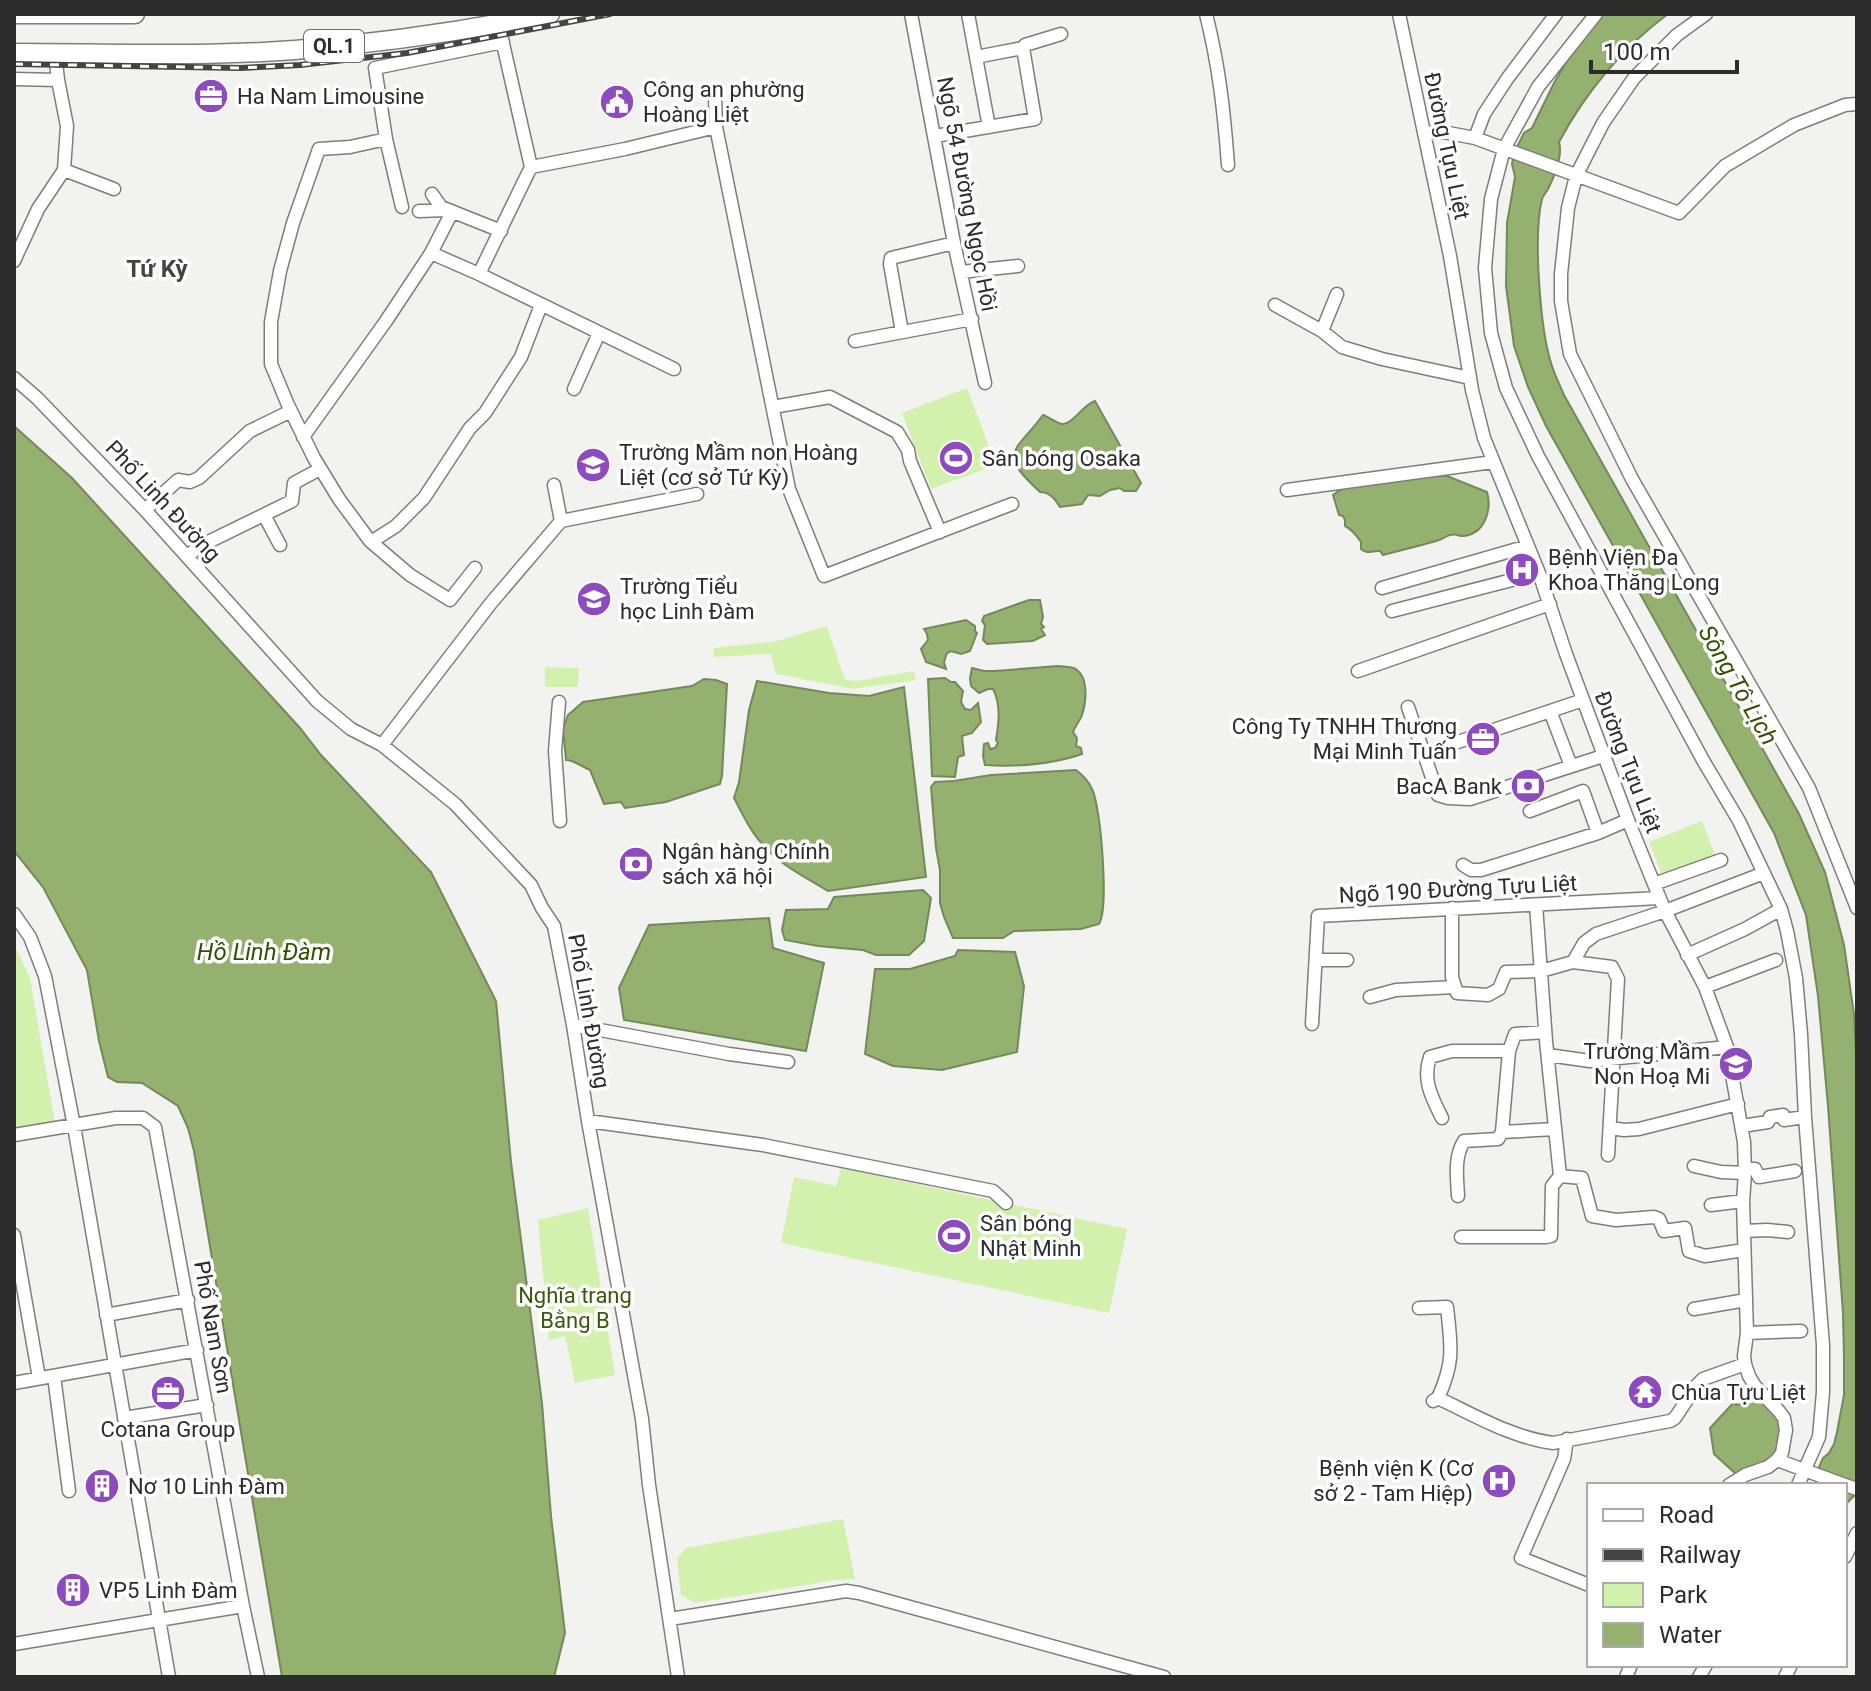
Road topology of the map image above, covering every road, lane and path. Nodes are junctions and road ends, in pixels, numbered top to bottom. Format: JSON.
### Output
{"nodes":[{"id":1,"x":14,"y":14,"type":"edge"},
{"id":2,"x":135,"y":14,"type":"edge"},
{"id":3,"x":550,"y":14,"type":"edge"},
{"id":4,"x":911,"y":14,"type":"edge"},
{"id":5,"x":968,"y":14,"type":"edge"},
{"id":6,"x":1206,"y":14,"type":"edge"},
{"id":7,"x":1399,"y":14,"type":"edge"},
{"id":8,"x":1556,"y":14,"type":"edge"},
{"id":9,"x":1596,"y":14,"type":"edge"},
{"id":10,"x":1706,"y":14,"type":"edge"},
{"id":11,"x":496,"y":19,"type":"edge"},
{"id":12,"x":454,"y":23,"type":"edge"},
{"id":13,"x":1061,"y":34,"type":"dead end"},
{"id":14,"x":503,"y":42,"type":"junction"},
{"id":15,"x":1023,"y":48,"type":"junction"},
{"id":16,"x":14,"y":53,"type":"edge"},
{"id":17,"x":55,"y":53,"type":"junction"},
{"id":18,"x":976,"y":57,"type":"junction"},
{"id":19,"x":14,"y":79,"type":"edge"},
{"id":20,"x":58,"y":80,"type":"junction"},
{"id":21,"x":715,"y":98,"type":"dead end"},
{"id":22,"x":1857,"y":104,"type":"edge"},
{"id":23,"x":716,"y":127,"type":"junction"},
{"id":24,"x":989,"y":127,"type":"junction"},
{"id":25,"x":1425,"y":133,"type":"junction"},
{"id":26,"x":935,"y":136,"type":"junction"},
{"id":27,"x":1475,"y":138,"type":"junction"},
{"id":28,"x":386,"y":139,"type":"junction"},
{"id":29,"x":1508,"y":151,"type":"junction"},
{"id":30,"x":1228,"y":165,"type":"dead end"},
{"id":31,"x":531,"y":167,"type":"junction"},
{"id":32,"x":64,"y":170,"type":"junction"},
{"id":33,"x":1571,"y":174,"type":"junction"},
{"id":34,"x":114,"y":189,"type":"dead end"},
{"id":35,"x":432,"y":194,"type":"dead end"},
{"id":36,"x":402,"y":207,"type":"dead end"},
{"id":37,"x":446,"y":209,"type":"junction"},
{"id":38,"x":419,"y":211,"type":"dead end"},
{"id":39,"x":501,"y":231,"type":"junction"},
{"id":40,"x":954,"y":243,"type":"junction"},
{"id":41,"x":431,"y":253,"type":"junction"},
{"id":42,"x":14,"y":261,"type":"edge"},
{"id":43,"x":1018,"y":266,"type":"dead end"},
{"id":44,"x":961,"y":272,"type":"junction"},
{"id":45,"x":477,"y":273,"type":"junction"},
{"id":46,"x":1337,"y":294,"type":"dead end"},
{"id":47,"x":541,"y":305,"type":"junction"},
{"id":48,"x":1275,"y":305,"type":"dead end"},
{"id":49,"x":972,"y":319,"type":"junction"},
{"id":50,"x":1322,"y":331,"type":"junction"},
{"id":51,"x":902,"y":332,"type":"junction"},
{"id":52,"x":599,"y":333,"type":"junction"},
{"id":53,"x":855,"y":341,"type":"dead end"},
{"id":54,"x":674,"y":369,"type":"dead end"},
{"id":55,"x":14,"y":378,"type":"edge"},
{"id":56,"x":1470,"y":378,"type":"junction"},
{"id":57,"x":985,"y":383,"type":"dead end"},
{"id":58,"x":574,"y":389,"type":"dead end"},
{"id":59,"x":773,"y":407,"type":"junction"},
{"id":60,"x":291,"y":411,"type":"junction"},
{"id":61,"x":303,"y":437,"type":"junction"},
{"id":62,"x":1493,"y":462,"type":"junction"},
{"id":63,"x":320,"y":469,"type":"junction"},
{"id":64,"x":554,"y":485,"type":"dead end"},
{"id":65,"x":1287,"y":490,"type":"dead end"},
{"id":66,"x":697,"y":494,"type":"dead end"},
{"id":67,"x":1012,"y":504,"type":"dead end"},
{"id":68,"x":145,"y":510,"type":"junction"},
{"id":69,"x":264,"y":515,"type":"junction"},
{"id":70,"x":561,"y":521,"type":"junction"},
{"id":71,"x":940,"y":532,"type":"junction"},
{"id":72,"x":371,"y":542,"type":"junction"},
{"id":73,"x":280,"y":545,"type":"dead end"},
{"id":74,"x":1528,"y":546,"type":"junction"},
{"id":75,"x":187,"y":557,"type":"junction"},
{"id":76,"x":475,"y":568,"type":"dead end"},
{"id":77,"x":1539,"y":573,"type":"junction"},
{"id":78,"x":1382,"y":588,"type":"dead end"},
{"id":79,"x":1550,"y":604,"type":"junction"},
{"id":80,"x":1392,"y":611,"type":"dead end"},
{"id":81,"x":1358,"y":671,"type":"dead end"},
{"id":82,"x":1583,"y":700,"type":"junction"},
{"id":83,"x":559,"y":702,"type":"dead end"},
{"id":84,"x":1408,"y":707,"type":"dead end"},
{"id":85,"x":1550,"y":711,"type":"junction"},
{"id":86,"x":382,"y":745,"type":"junction"},
{"id":87,"x":1446,"y":746,"type":"dead end"},
{"id":88,"x":1603,"y":756,"type":"junction"},
{"id":89,"x":1571,"y":766,"type":"junction"},
{"id":90,"x":1530,"y":811,"type":"dead end"},
{"id":91,"x":1628,"y":820,"type":"junction"},
{"id":92,"x":560,"y":821,"type":"dead end"},
{"id":93,"x":1598,"y":833,"type":"junction"},
{"id":94,"x":1721,"y":860,"type":"dead end"},
{"id":95,"x":1463,"y":865,"type":"dead end"},
{"id":96,"x":1764,"y":873,"type":"junction"},
{"id":97,"x":1654,"y":884,"type":"junction"},
{"id":98,"x":1659,"y":898,"type":"junction"},
{"id":99,"x":1536,"y":905,"type":"junction"},
{"id":100,"x":1452,"y":908,"type":"junction"},
{"id":101,"x":1857,"y":908,"type":"edge"},
{"id":102,"x":1781,"y":909,"type":"junction"},
{"id":103,"x":1665,"y":911,"type":"junction"},
{"id":104,"x":14,"y":914,"type":"edge"},
{"id":105,"x":1687,"y":955,"type":"junction"},
{"id":106,"x":1316,"y":960,"type":"junction"},
{"id":107,"x":1347,"y":960,"type":"dead end"},
{"id":108,"x":1776,"y":960,"type":"dead end"},
{"id":109,"x":1573,"y":962,"type":"junction"},
{"id":110,"x":1541,"y":971,"type":"junction"},
{"id":111,"x":1455,"y":987,"type":"junction"},
{"id":112,"x":1705,"y":987,"type":"junction"},
{"id":113,"x":1370,"y":997,"type":"dead end"},
{"id":114,"x":1312,"y":1024,"type":"dead end"},
{"id":115,"x":573,"y":1025,"type":"junction"},
{"id":116,"x":1545,"y":1032,"type":"junction"},
{"id":117,"x":1727,"y":1047,"type":"junction"},
{"id":118,"x":1509,"y":1051,"type":"junction"},
{"id":119,"x":1548,"y":1055,"type":"junction"},
{"id":120,"x":1613,"y":1059,"type":"junction"},
{"id":121,"x":788,"y":1062,"type":"dead end"},
{"id":122,"x":1738,"y":1104,"type":"junction"},
{"id":123,"x":1805,"y":1117,"type":"junction"},
{"id":124,"x":1442,"y":1118,"type":"dead end"},
{"id":125,"x":588,"y":1121,"type":"junction"},
{"id":126,"x":74,"y":1126,"type":"junction"},
{"id":127,"x":1742,"y":1126,"type":"junction"},
{"id":128,"x":1611,"y":1128,"type":"junction"},
{"id":129,"x":1555,"y":1129,"type":"junction"},
{"id":130,"x":1502,"y":1132,"type":"junction"},
{"id":131,"x":14,"y":1135,"type":"edge"},
{"id":132,"x":1608,"y":1155,"type":"dead end"},
{"id":133,"x":1694,"y":1166,"type":"dead end"},
{"id":134,"x":1745,"y":1171,"type":"junction"},
{"id":135,"x":1795,"y":1171,"type":"dead end"},
{"id":136,"x":1560,"y":1176,"type":"junction"},
{"id":137,"x":1458,"y":1196,"type":"dead end"},
{"id":138,"x":1743,"y":1201,"type":"junction"},
{"id":139,"x":1006,"y":1203,"type":"dead end"},
{"id":140,"x":1711,"y":1205,"type":"dead end"},
{"id":141,"x":1744,"y":1231,"type":"junction"},
{"id":142,"x":1788,"y":1232,"type":"dead end"},
{"id":143,"x":14,"y":1235,"type":"edge"},
{"id":144,"x":1461,"y":1237,"type":"dead end"},
{"id":145,"x":1744,"y":1250,"type":"junction"},
{"id":146,"x":188,"y":1300,"type":"junction"},
{"id":147,"x":1746,"y":1300,"type":"junction"},
{"id":148,"x":1419,"y":1308,"type":"dead end"},
{"id":149,"x":1694,"y":1309,"type":"dead end"},
{"id":150,"x":106,"y":1315,"type":"junction"},
{"id":151,"x":1801,"y":1331,"type":"dead end"},
{"id":152,"x":1747,"y":1333,"type":"junction"},
{"id":153,"x":197,"y":1350,"type":"junction"},
{"id":154,"x":115,"y":1364,"type":"junction"},
{"id":155,"x":1745,"y":1364,"type":"junction"},
{"id":156,"x":54,"y":1376,"type":"junction"},
{"id":157,"x":39,"y":1378,"type":"junction"},
{"id":158,"x":14,"y":1383,"type":"edge"},
{"id":159,"x":207,"y":1405,"type":"junction"},
{"id":160,"x":124,"y":1418,"type":"junction"},
{"id":161,"x":1567,"y":1439,"type":"junction"},
{"id":162,"x":1777,"y":1460,"type":"junction"},
{"id":163,"x":1810,"y":1473,"type":"junction"},
{"id":164,"x":1732,"y":1483,"type":"edge"},
{"id":165,"x":1800,"y":1483,"type":"edge"},
{"id":166,"x":1839,"y":1483,"type":"edge"},
{"id":167,"x":69,"y":1491,"type":"dead end"},
{"id":168,"x":1857,"y":1533,"type":"edge"},
{"id":169,"x":1847,"y":1553,"type":"edge"},
{"id":170,"x":1587,"y":1584,"type":"edge"},
{"id":171,"x":243,"y":1606,"type":"junction"},
{"id":172,"x":670,"y":1619,"type":"junction"},
{"id":173,"x":159,"y":1620,"type":"junction"},
{"id":174,"x":14,"y":1644,"type":"edge"},
{"id":175,"x":169,"y":1677,"type":"edge"},
{"id":176,"x":258,"y":1677,"type":"edge"},
{"id":177,"x":678,"y":1677,"type":"edge"},
{"id":178,"x":1164,"y":1677,"type":"edge"}],
"edges":[{"from":1,"to":2,"type":"highway"},
{"from":3,"to":11,"type":"highway","number":"QL.1"},
{"from":4,"to":26,"type":"street","name":"Ngõ 54 Đường Ngọc Hồi"},
{"from":5,"to":18,"type":"street"},
{"from":6,"to":30,"type":"street"},
{"from":7,"to":25,"type":"street","name":"Đường Tựu Liệt"},
{"from":8,"to":27,"type":"street"},
{"from":9,"to":29,"type":"street"},
{"from":10,"to":33,"type":"street"},
{"from":11,"to":12,"type":"highway","number":"QL.1"},
{"from":11,"to":14,"type":"street"},
{"from":12,"to":17,"type":"highway","number":"QL.1"},
{"from":13,"to":15,"type":"street"},
{"from":14,"to":28,"type":"street"},
{"from":14,"to":31,"type":"street"},
{"from":15,"to":18,"type":"street"},
{"from":15,"to":24,"type":"street"},
{"from":16,"to":17,"type":"highway","number":"QL.1"},
{"from":17,"to":20,"type":"street"},
{"from":18,"to":24,"type":"street"},
{"from":19,"to":20,"type":"street"},
{"from":20,"to":32,"type":"street"},
{"from":21,"to":23,"type":"street"},
{"from":22,"to":33,"type":"street"},
{"from":23,"to":31,"type":"street"},
{"from":23,"to":59,"type":"street"},
{"from":24,"to":26,"type":"street"},
{"from":25,"to":27,"type":"street"},
{"from":25,"to":56,"type":"street","name":"Đường Tựu Liệt"},
{"from":26,"to":40,"type":"street","name":"Ngõ 54 Đường Ngọc Hồi"},
{"from":27,"to":29,"type":"street"},
{"from":28,"to":36,"type":"street"},
{"from":28,"to":60,"type":"street"},
{"from":29,"to":33,"type":"street"},
{"from":29,"to":96,"type":"street"},
{"from":31,"to":39,"type":"street"},
{"from":32,"to":34,"type":"street"},
{"from":32,"to":42,"type":"street"},
{"from":33,"to":101,"type":"street"},
{"from":35,"to":37,"type":"street"},
{"from":37,"to":38,"type":"street"},
{"from":37,"to":39,"type":"street"},
{"from":37,"to":41,"type":"street"},
{"from":39,"to":45,"type":"street"},
{"from":40,"to":44,"type":"street","name":"Ngõ 54 Đường Ngọc Hồi"},
{"from":40,"to":51,"type":"street"},
{"from":41,"to":45,"type":"street"},
{"from":41,"to":61,"type":"street"},
{"from":43,"to":44,"type":"street"},
{"from":44,"to":49,"type":"street","name":"Ngõ 54 Đường Ngọc Hồi"},
{"from":45,"to":47,"type":"street"},
{"from":46,"to":50,"type":"street"},
{"from":47,"to":52,"type":"street"},
{"from":47,"to":72,"type":"street"},
{"from":48,"to":50,"type":"street"},
{"from":49,"to":51,"type":"street"},
{"from":49,"to":57,"type":"street","name":"Ngõ 54 Đường Ngọc Hồi"},
{"from":50,"to":56,"type":"street"},
{"from":51,"to":53,"type":"street"},
{"from":52,"to":54,"type":"street"},
{"from":52,"to":58,"type":"street"},
{"from":55,"to":68,"type":"street","name":"Phố Linh Đường"},
{"from":56,"to":62,"type":"street","name":"Đường Tựu Liệt"},
{"from":59,"to":71,"type":"street"},
{"from":59,"to":71,"type":"street"},
{"from":60,"to":61,"type":"street"},
{"from":60,"to":68,"type":"street"},
{"from":61,"to":63,"type":"street"},
{"from":62,"to":65,"type":"street"},
{"from":62,"to":74,"type":"street","name":"Đường Tựu Liệt"},
{"from":63,"to":69,"type":"street"},
{"from":63,"to":72,"type":"street"},
{"from":64,"to":70,"type":"street"},
{"from":66,"to":70,"type":"street"},
{"from":67,"to":71,"type":"street"},
{"from":68,"to":75,"type":"street","name":"Phố Linh Đường"},
{"from":69,"to":73,"type":"street"},
{"from":69,"to":75,"type":"street"},
{"from":70,"to":86,"type":"street"},
{"from":72,"to":76,"type":"street"},
{"from":74,"to":77,"type":"street","name":"Đường Tựu Liệt"},
{"from":74,"to":78,"type":"street"},
{"from":75,"to":86,"type":"street","name":"Phố Linh Đường"},
{"from":77,"to":79,"type":"street","name":"Đường Tựu Liệt"},
{"from":77,"to":80,"type":"street"},
{"from":79,"to":81,"type":"street"},
{"from":79,"to":82,"type":"street","name":"Đường Tựu Liệt"},
{"from":82,"to":85,"type":"street"},
{"from":82,"to":88,"type":"street","name":"Đường Tựu Liệt"},
{"from":83,"to":92,"type":"street"},
{"from":84,"to":89,"type":"street"},
{"from":85,"to":87,"type":"street"},
{"from":85,"to":89,"type":"street"},
{"from":86,"to":115,"type":"street","name":"Phố Linh Đường"},
{"from":88,"to":89,"type":"street"},
{"from":88,"to":91,"type":"street","name":"Đường Tựu Liệt"},
{"from":90,"to":93,"type":"street"},
{"from":91,"to":93,"type":"street"},
{"from":91,"to":97,"type":"street","name":"Đường Tựu Liệt"},
{"from":93,"to":95,"type":"street"},
{"from":94,"to":97,"type":"street"},
{"from":96,"to":102,"type":"street"},
{"from":96,"to":103,"type":"street"},
{"from":97,"to":98,"type":"street","name":"Đường Tựu Liệt"},
{"from":98,"to":99,"type":"street","name":"Ngõ 190 Đường Tựu Liệt"},
{"from":98,"to":103,"type":"street","name":"Đường Tựu Liệt"},
{"from":99,"to":100,"type":"street","name":"Ngõ 190 Đường Tựu Liệt"},
{"from":99,"to":110,"type":"street"},
{"from":100,"to":106,"type":"street","name":"Ngõ 190 Đường Tựu Liệt"},
{"from":100,"to":111,"type":"street"},
{"from":102,"to":105,"type":"street"},
{"from":102,"to":123,"type":"street"},
{"from":103,"to":105,"type":"street","name":"Đường Tựu Liệt"},
{"from":103,"to":109,"type":"street"},
{"from":104,"to":126,"type":"street"},
{"from":105,"to":112,"type":"street","name":"Đường Tựu Liệt"},
{"from":106,"to":107,"type":"street"},
{"from":106,"to":114,"type":"street","name":"Ngõ 190 Đường Tựu Liệt"},
{"from":108,"to":112,"type":"street"},
{"from":109,"to":110,"type":"street"},
{"from":109,"to":120,"type":"street"},
{"from":110,"to":111,"type":"street"},
{"from":110,"to":116,"type":"street"},
{"from":111,"to":113,"type":"street"},
{"from":112,"to":117,"type":"street","name":"Đường Tựu Liệt"},
{"from":115,"to":121,"type":"street"},
{"from":115,"to":125,"type":"street","name":"Phố Linh Đường"},
{"from":116,"to":118,"type":"street"},
{"from":116,"to":119,"type":"street"},
{"from":117,"to":120,"type":"street"},
{"from":117,"to":122,"type":"street","name":"Đường Tựu Liệt"},
{"from":118,"to":124,"type":"street"},
{"from":118,"to":130,"type":"street"},
{"from":119,"to":120,"type":"street"},
{"from":119,"to":129,"type":"street"},
{"from":120,"to":128,"type":"street"},
{"from":122,"to":127,"type":"street","name":"Đường Tựu Liệt"},
{"from":122,"to":128,"type":"street"},
{"from":123,"to":127,"type":"street"},
{"from":123,"to":163,"type":"street"},
{"from":125,"to":139,"type":"street"},
{"from":125,"to":172,"type":"street","name":"Phố Linh Đường"},
{"from":126,"to":131,"type":"street","name":"Phố Nam Sơn"},
{"from":126,"to":146,"type":"street","name":"Phố Nam Sơn"},
{"from":126,"to":150,"type":"street"},
{"from":127,"to":134,"type":"street","name":"Đường Tựu Liệt"},
{"from":128,"to":132,"type":"street"},
{"from":129,"to":130,"type":"street"},
{"from":129,"to":136,"type":"street"},
{"from":130,"to":137,"type":"street"},
{"from":133,"to":134,"type":"street"},
{"from":134,"to":135,"type":"street"},
{"from":134,"to":138,"type":"street","name":"Đường Tựu Liệt"},
{"from":136,"to":144,"type":"street"},
{"from":136,"to":145,"type":"street"},
{"from":138,"to":140,"type":"street"},
{"from":138,"to":141,"type":"street","name":"Đường Tựu Liệt"},
{"from":141,"to":142,"type":"street"},
{"from":141,"to":145,"type":"street","name":"Đường Tựu Liệt"},
{"from":143,"to":157,"type":"street"},
{"from":145,"to":147,"type":"street","name":"Đường Tựu Liệt"},
{"from":146,"to":150,"type":"street"},
{"from":146,"to":153,"type":"street","name":"Phố Nam Sơn"},
{"from":147,"to":149,"type":"street"},
{"from":147,"to":152,"type":"street","name":"Đường Tựu Liệt"},
{"from":148,"to":161,"type":"street"},
{"from":150,"to":154,"type":"street"},
{"from":151,"to":152,"type":"street"},
{"from":152,"to":155,"type":"street","name":"Đường Tựu Liệt"},
{"from":153,"to":154,"type":"street"},
{"from":153,"to":159,"type":"street","name":"Phố Nam Sơn"},
{"from":154,"to":156,"type":"street"},
{"from":154,"to":160,"type":"street"},
{"from":155,"to":161,"type":"street"},
{"from":155,"to":162,"type":"street"},
{"from":156,"to":157,"type":"street"},
{"from":156,"to":167,"type":"street"},
{"from":157,"to":158,"type":"street"},
{"from":159,"to":160,"type":"street"},
{"from":159,"to":171,"type":"street","name":"Phố Nam Sơn"},
{"from":160,"to":173,"type":"street"},
{"from":161,"to":170,"type":"street"},
{"from":162,"to":163,"type":"street"},
{"from":162,"to":164,"type":"street"},
{"from":163,"to":165,"type":"street"},
{"from":163,"to":166,"type":"street"},
{"from":168,"to":169,"type":"street"},
{"from":171,"to":173,"type":"street"},
{"from":171,"to":176,"type":"street","name":"Phố Nam Sơn"},
{"from":172,"to":177,"type":"street","name":"Phố Linh Đường"},
{"from":172,"to":178,"type":"street"},
{"from":173,"to":174,"type":"street"},
{"from":173,"to":175,"type":"street"}]}
